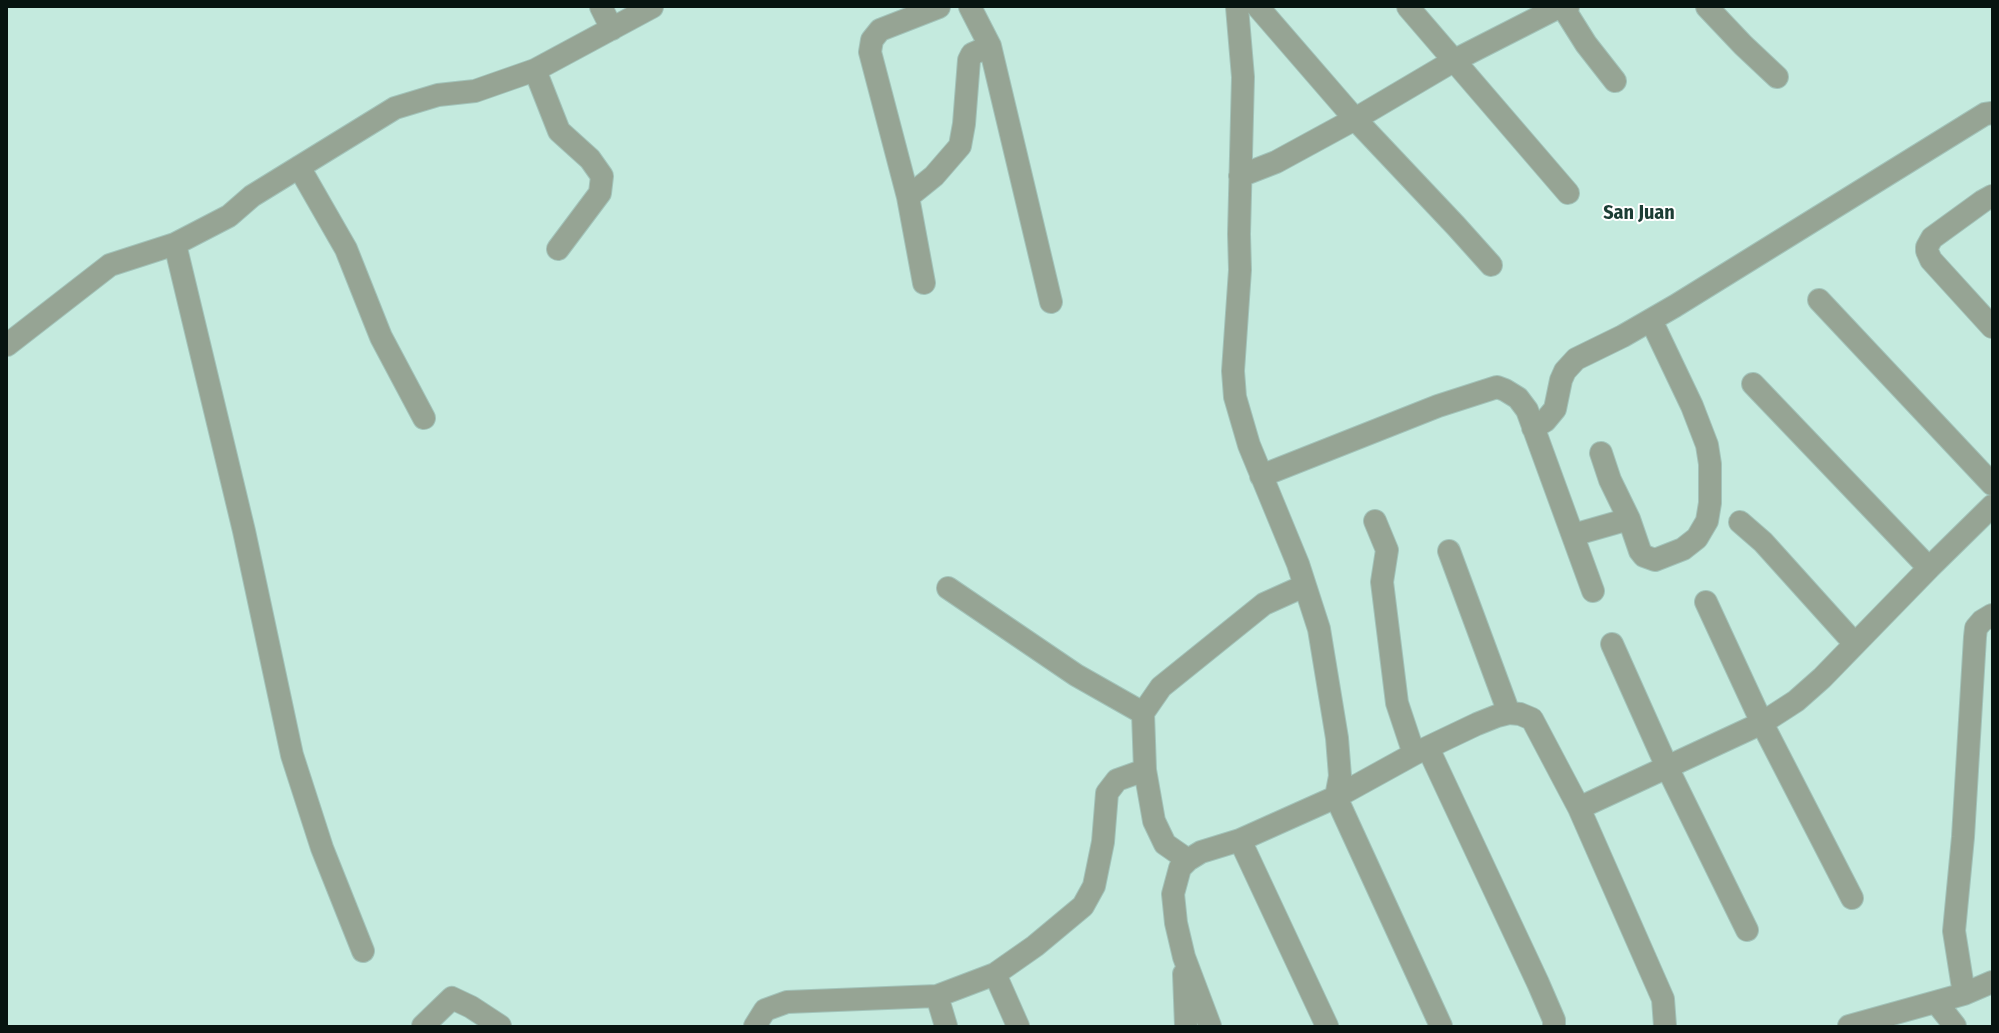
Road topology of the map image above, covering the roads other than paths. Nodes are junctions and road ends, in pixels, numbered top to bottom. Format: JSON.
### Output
{"nodes":[{"id":1,"x":601,"y":7,"type":"edge"},
{"id":2,"x":652,"y":7,"type":"edge"},
{"id":3,"x":939,"y":7,"type":"edge"},
{"id":4,"x":970,"y":7,"type":"edge"},
{"id":5,"x":1237,"y":7,"type":"edge"},
{"id":6,"x":1258,"y":7,"type":"edge"},
{"id":7,"x":1408,"y":7,"type":"edge"},
{"id":8,"x":1707,"y":7,"type":"edge"},
{"id":9,"x":1560,"y":8,"type":"edge"},
{"id":10,"x":612,"y":29,"type":"junction"},
{"id":11,"x":990,"y":46,"type":"junction"},
{"id":12,"x":1455,"y":60,"type":"junction"},
{"id":13,"x":534,"y":70,"type":"junction"},
{"id":14,"x":1777,"y":77,"type":"dead end"},
{"id":15,"x":1615,"y":81,"type":"dead end"},
{"id":16,"x":1992,"y":113,"type":"edge"},
{"id":17,"x":1356,"y":119,"type":"junction"},
{"id":18,"x":299,"y":167,"type":"junction"},
{"id":19,"x":1240,"y":176,"type":"junction"},
{"id":20,"x":1568,"y":193,"type":"dead end"},
{"id":21,"x":1992,"y":196,"type":"edge"},
{"id":22,"x":908,"y":197,"type":"junction"},
{"id":23,"x":175,"y":244,"type":"junction"},
{"id":24,"x":558,"y":249,"type":"dead end"},
{"id":25,"x":1491,"y":265,"type":"dead end"},
{"id":26,"x":924,"y":283,"type":"dead end"},
{"id":27,"x":1819,"y":300,"type":"dead end"},
{"id":28,"x":1051,"y":302,"type":"dead end"},
{"id":29,"x":1651,"y":320,"type":"junction"},
{"id":30,"x":1992,"y":327,"type":"edge"},
{"id":31,"x":7,"y":345,"type":"edge"},
{"id":32,"x":1753,"y":384,"type":"dead end"},
{"id":33,"x":424,"y":418,"type":"dead end"},
{"id":34,"x":1534,"y":428,"type":"junction"},
{"id":35,"x":1601,"y":454,"type":"dead end"},
{"id":36,"x":1261,"y":476,"type":"junction"},
{"id":37,"x":1992,"y":484,"type":"edge"},
{"id":38,"x":1992,"y":506,"type":"edge"},
{"id":39,"x":1629,"y":519,"type":"junction"},
{"id":40,"x":1374,"y":521,"type":"dead end"},
{"id":41,"x":1740,"y":522,"type":"dead end"},
{"id":42,"x":1573,"y":535,"type":"junction"},
{"id":43,"x":1450,"y":551,"type":"dead end"},
{"id":44,"x":1929,"y":568,"type":"junction"},
{"id":45,"x":1304,"y":586,"type":"junction"},
{"id":46,"x":948,"y":588,"type":"dead end"},
{"id":47,"x":1593,"y":591,"type":"dead end"},
{"id":48,"x":1706,"y":602,"type":"dead end"},
{"id":49,"x":1992,"y":615,"type":"edge"},
{"id":50,"x":1612,"y":644,"type":"dead end"},
{"id":51,"x":1855,"y":644,"type":"junction"},
{"id":52,"x":1143,"y":712,"type":"junction"},
{"id":53,"x":1509,"y":713,"type":"junction"},
{"id":54,"x":1762,"y":723,"type":"junction"},
{"id":55,"x":1421,"y":751,"type":"junction"},
{"id":56,"x":1668,"y":767,"type":"junction"},
{"id":57,"x":1145,"y":770,"type":"junction"},
{"id":58,"x":1336,"y":797,"type":"junction"},
{"id":59,"x":1579,"y":808,"type":"junction"},
{"id":60,"x":1240,"y":840,"type":"junction"},
{"id":61,"x":1188,"y":860,"type":"junction"},
{"id":62,"x":1852,"y":898,"type":"dead end"},
{"id":63,"x":1747,"y":930,"type":"dead end"},
{"id":64,"x":363,"y":951,"type":"dead end"},
{"id":65,"x":1184,"y":957,"type":"junction"},
{"id":66,"x":995,"y":974,"type":"junction"},
{"id":67,"x":1992,"y":982,"type":"edge"},
{"id":68,"x":1964,"y":994,"type":"junction"},
{"id":69,"x":937,"y":996,"type":"junction"},
{"id":70,"x":1936,"y":1002,"type":"junction"},
{"id":71,"x":423,"y":1026,"type":"edge"},
{"id":72,"x":500,"y":1026,"type":"edge"},
{"id":73,"x":755,"y":1026,"type":"edge"},
{"id":74,"x":946,"y":1026,"type":"edge"},
{"id":75,"x":1018,"y":1026,"type":"edge"},
{"id":76,"x":1186,"y":1026,"type":"edge"},
{"id":77,"x":1210,"y":1026,"type":"edge"},
{"id":78,"x":1327,"y":1026,"type":"edge"},
{"id":79,"x":1441,"y":1026,"type":"edge"},
{"id":80,"x":1554,"y":1026,"type":"edge"},
{"id":81,"x":1665,"y":1026,"type":"edge"},
{"id":82,"x":1849,"y":1026,"type":"edge"},
{"id":83,"x":1955,"y":1026,"type":"edge"}],
"edges":[{"from":1,"to":10,"type":"street"},
{"from":2,"to":10,"type":"street"},
{"from":3,"to":22,"type":"street"},
{"from":4,"to":11,"type":"street"},
{"from":5,"to":19,"type":"street"},
{"from":6,"to":17,"type":"street"},
{"from":7,"to":12,"type":"street"},
{"from":8,"to":14,"type":"street"},
{"from":9,"to":12,"type":"street"},
{"from":9,"to":15,"type":"street"},
{"from":10,"to":13,"type":"street"},
{"from":11,"to":22,"type":"street"},
{"from":11,"to":28,"type":"street"},
{"from":12,"to":17,"type":"street"},
{"from":12,"to":20,"type":"street"},
{"from":13,"to":18,"type":"street"},
{"from":13,"to":24,"type":"street"},
{"from":16,"to":29,"type":"street"},
{"from":17,"to":19,"type":"street"},
{"from":17,"to":25,"type":"street"},
{"from":18,"to":23,"type":"street"},
{"from":18,"to":33,"type":"street"},
{"from":19,"to":36,"type":"street"},
{"from":21,"to":30,"type":"street"},
{"from":22,"to":26,"type":"street"},
{"from":23,"to":31,"type":"street"},
{"from":23,"to":64,"type":"street"},
{"from":27,"to":37,"type":"street"},
{"from":29,"to":34,"type":"street"},
{"from":29,"to":39,"type":"street"},
{"from":32,"to":44,"type":"street"},
{"from":34,"to":36,"type":"street"},
{"from":34,"to":42,"type":"street"},
{"from":35,"to":39,"type":"street"},
{"from":36,"to":45,"type":"street"},
{"from":38,"to":44,"type":"street"},
{"from":39,"to":42,"type":"street"},
{"from":40,"to":55,"type":"street"},
{"from":41,"to":51,"type":"street"},
{"from":42,"to":47,"type":"street"},
{"from":43,"to":53,"type":"street"},
{"from":44,"to":51,"type":"street"},
{"from":45,"to":52,"type":"street"},
{"from":45,"to":58,"type":"street"},
{"from":46,"to":52,"type":"street"},
{"from":48,"to":54,"type":"street"},
{"from":49,"to":68,"type":"street"},
{"from":50,"to":56,"type":"street"},
{"from":51,"to":54,"type":"street"},
{"from":52,"to":57,"type":"street"},
{"from":53,"to":55,"type":"street"},
{"from":53,"to":59,"type":"street"},
{"from":54,"to":56,"type":"street"},
{"from":54,"to":62,"type":"street"},
{"from":55,"to":58,"type":"street"},
{"from":55,"to":80,"type":"street"},
{"from":56,"to":59,"type":"street"},
{"from":56,"to":63,"type":"street"},
{"from":57,"to":61,"type":"street"},
{"from":57,"to":66,"type":"street"},
{"from":58,"to":60,"type":"street"},
{"from":58,"to":79,"type":"street"},
{"from":59,"to":81,"type":"street"},
{"from":60,"to":61,"type":"street"},
{"from":60,"to":78,"type":"street"},
{"from":61,"to":65,"type":"street"},
{"from":65,"to":76,"type":"street"},
{"from":65,"to":77,"type":"street"},
{"from":66,"to":69,"type":"street"},
{"from":66,"to":75,"type":"street"},
{"from":67,"to":68,"type":"street"},
{"from":68,"to":70,"type":"street"},
{"from":69,"to":73,"type":"street"},
{"from":69,"to":74,"type":"street"},
{"from":70,"to":82,"type":"street"},
{"from":70,"to":83,"type":"street"},
{"from":71,"to":72,"type":"street"}]}
